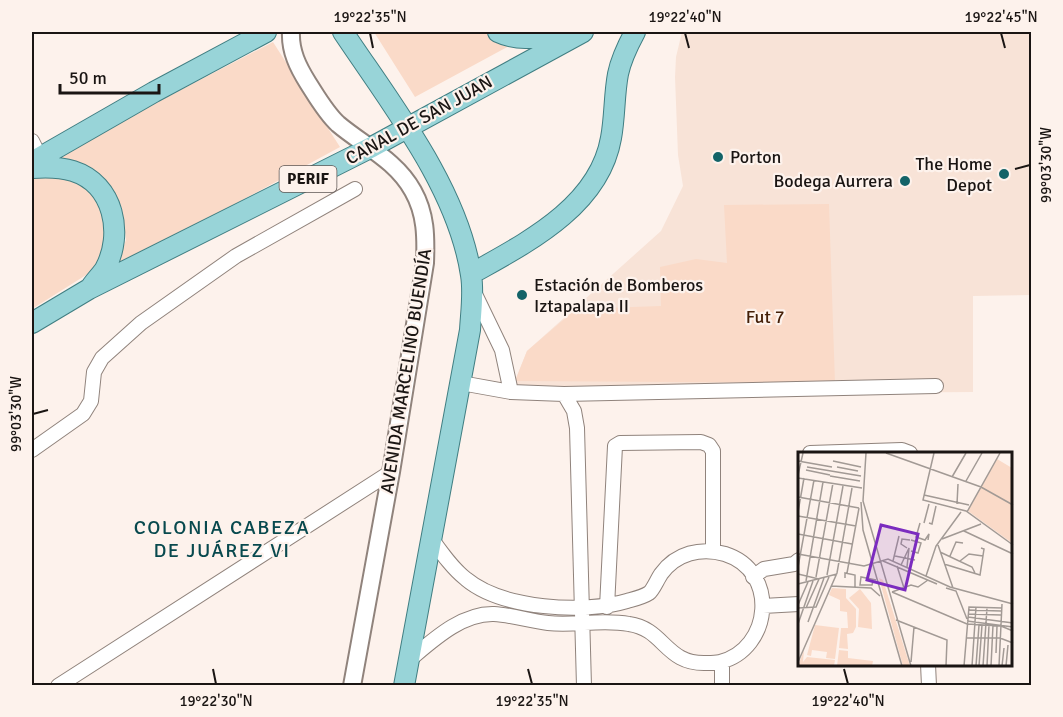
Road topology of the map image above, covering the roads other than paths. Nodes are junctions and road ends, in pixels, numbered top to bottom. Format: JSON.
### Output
{"nodes":[{"id":1,"x":266,"y":32,"type":"edge"},
{"id":2,"x":291,"y":32,"type":"edge"},
{"id":3,"x":343,"y":32,"type":"edge"},
{"id":4,"x":498,"y":32,"type":"edge"},
{"id":5,"x":556,"y":32,"type":"edge"},
{"id":6,"x":582,"y":32,"type":"edge"},
{"id":7,"x":635,"y":32,"type":"edge"},
{"id":8,"x":407,"y":129,"type":"junction"},
{"id":9,"x":372,"y":147,"type":"junction"},
{"id":10,"x":34,"y":157,"type":"edge"},
{"id":11,"x":355,"y":189,"type":"dead end"},
{"id":12,"x":472,"y":281,"type":"junction"},
{"id":13,"x":89,"y":289,"type":"junction"},
{"id":14,"x":32,"y":322,"type":"edge"},
{"id":15,"x":461,"y":383,"type":"junction"},
{"id":16,"x":936,"y":386,"type":"dead end"},
{"id":17,"x":511,"y":392,"type":"junction"},
{"id":18,"x":564,"y":394,"type":"junction"},
{"id":19,"x":32,"y":450,"type":"edge"},
{"id":20,"x":841,"y":452,"type":"edge"},
{"id":21,"x":907,"y":452,"type":"edge"},
{"id":22,"x":391,"y":472,"type":"junction"},
{"id":23,"x":431,"y":538,"type":"junction"},
{"id":24,"x":713,"y":551,"type":"junction"},
{"id":25,"x":798,"y":561,"type":"edge"},
{"id":26,"x":753,"y":577,"type":"junction"},
{"id":27,"x":798,"y":604,"type":"edge"},
{"id":28,"x":763,"y":606,"type":"junction"},
{"id":29,"x":608,"y":607,"type":"junction"},
{"id":30,"x":582,"y":614,"type":"junction"},
{"id":31,"x":408,"y":661,"type":"junction"},
{"id":32,"x":722,"y":662,"type":"junction"},
{"id":33,"x":928,"y":666,"type":"edge"},
{"id":34,"x":58,"y":686,"type":"edge"},
{"id":35,"x":352,"y":686,"type":"edge"},
{"id":36,"x":404,"y":686,"type":"edge"},
{"id":37,"x":584,"y":686,"type":"edge"},
{"id":38,"x":722,"y":686,"type":"edge"},
{"id":39,"x":929,"y":686,"type":"edge"}],
"edges":[{"from":1,"to":10,"type":"main road"},
{"from":2,"to":9,"type":"street","name":"AVENIDA MARCELINO BUENDÍA"},
{"from":3,"to":8,"type":"main road"},
{"from":4,"to":5,"type":"main road"},
{"from":6,"to":8,"type":"main road","name":"CANAL DE SAN JUAN","number":"PERIF"},
{"from":7,"to":12,"type":"main road"},
{"from":8,"to":9,"type":"main road","name":"CANAL DE SAN JUAN","number":"PERIF"},
{"from":8,"to":12,"type":"main road"},
{"from":9,"to":13,"type":"main road","name":"CANAL DE SAN JUAN","number":"PERIF"},
{"from":9,"to":22,"type":"street","name":"AVENIDA MARCELINO BUENDÍA"},
{"from":10,"to":13,"type":"main road"},
{"from":11,"to":19,"type":"street"},
{"from":12,"to":15,"type":"main road"},
{"from":12,"to":17,"type":"street"},
{"from":13,"to":14,"type":"main road","name":"CANAL DE SAN JUAN","number":"PERIF"},
{"from":15,"to":17,"type":"street"},
{"from":15,"to":23,"type":"main road"},
{"from":16,"to":18,"type":"street"},
{"from":17,"to":18,"type":"street"},
{"from":18,"to":30,"type":"street"},
{"from":20,"to":21,"type":"street"},
{"from":22,"to":34,"type":"street"},
{"from":22,"to":35,"type":"street","name":"AVENIDA MARCELINO BUENDÍA"},
{"from":23,"to":30,"type":"street"},
{"from":23,"to":31,"type":"main road"},
{"from":24,"to":26,"type":"street"},
{"from":24,"to":29,"type":"street"},
{"from":24,"to":29,"type":"street"},
{"from":25,"to":26,"type":"street"},
{"from":26,"to":28,"type":"street"},
{"from":27,"to":28,"type":"street"},
{"from":28,"to":32,"type":"street"},
{"from":29,"to":30,"type":"street"},
{"from":30,"to":31,"type":"street"},
{"from":30,"to":32,"type":"street"},
{"from":30,"to":37,"type":"street"},
{"from":31,"to":36,"type":"main road"},
{"from":32,"to":38,"type":"street"},
{"from":33,"to":39,"type":"street"}]}
